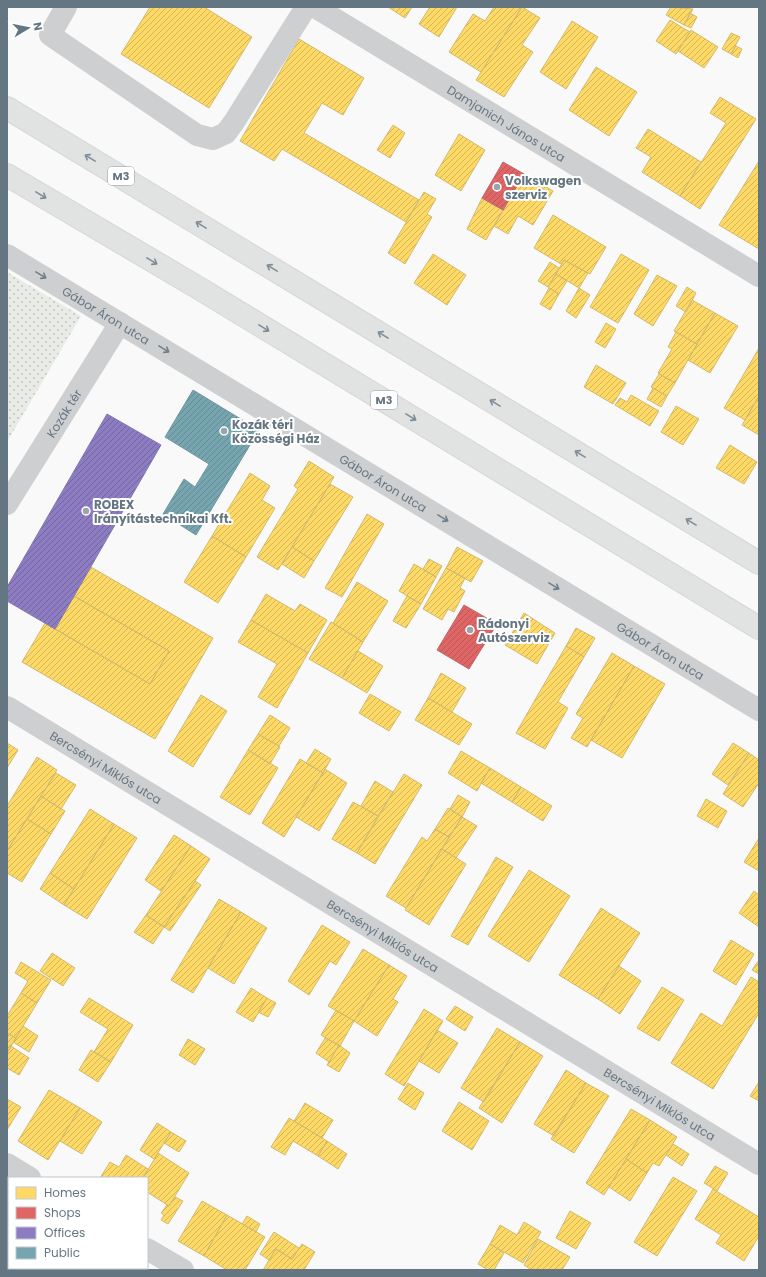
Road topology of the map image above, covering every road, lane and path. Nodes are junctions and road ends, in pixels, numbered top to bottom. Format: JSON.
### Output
{"nodes":[{"id":1,"x":66,"y":7,"type":"edge"},
{"id":2,"x":306,"y":7,"type":"edge"},
{"id":3,"x":315,"y":7,"type":"edge"},
{"id":4,"x":7,"y":108,"type":"edge"},
{"id":5,"x":7,"y":175,"type":"edge"},
{"id":6,"x":7,"y":256,"type":"edge"},
{"id":7,"x":759,"y":276,"type":"edge"},
{"id":8,"x":120,"y":323,"type":"junction"},
{"id":9,"x":7,"y":504,"type":"edge"},
{"id":10,"x":759,"y":563,"type":"edge"},
{"id":11,"x":759,"y":628,"type":"edge"},
{"id":12,"x":7,"y":707,"type":"edge"},
{"id":13,"x":759,"y":710,"type":"edge"},
{"id":14,"x":7,"y":1164,"type":"edge"},
{"id":15,"x":759,"y":1164,"type":"edge"},
{"id":16,"x":28,"y":1177,"type":"edge"},
{"id":17,"x":148,"y":1249,"type":"edge"},
{"id":18,"x":183,"y":1270,"type":"edge"}],
"edges":[{"from":1,"to":2,"type":"street"},
{"from":3,"to":7,"type":"street","name":"Damjanich János utca"},
{"from":10,"to":4,"type":"main road","number":"M3","one_way":true},
{"from":5,"to":11,"type":"main road","number":"M3","one_way":true},
{"from":6,"to":8,"type":"street","name":"Gábor Áron utca","one_way":true},
{"from":8,"to":9,"type":"street","name":"Kozák tér"},
{"from":8,"to":13,"type":"street","name":"Gábor Áron utca","one_way":true},
{"from":12,"to":15,"type":"street","name":"Bercsényi Miklós utca"},
{"from":14,"to":16,"type":"street"},
{"from":17,"to":18,"type":"street"}]}
